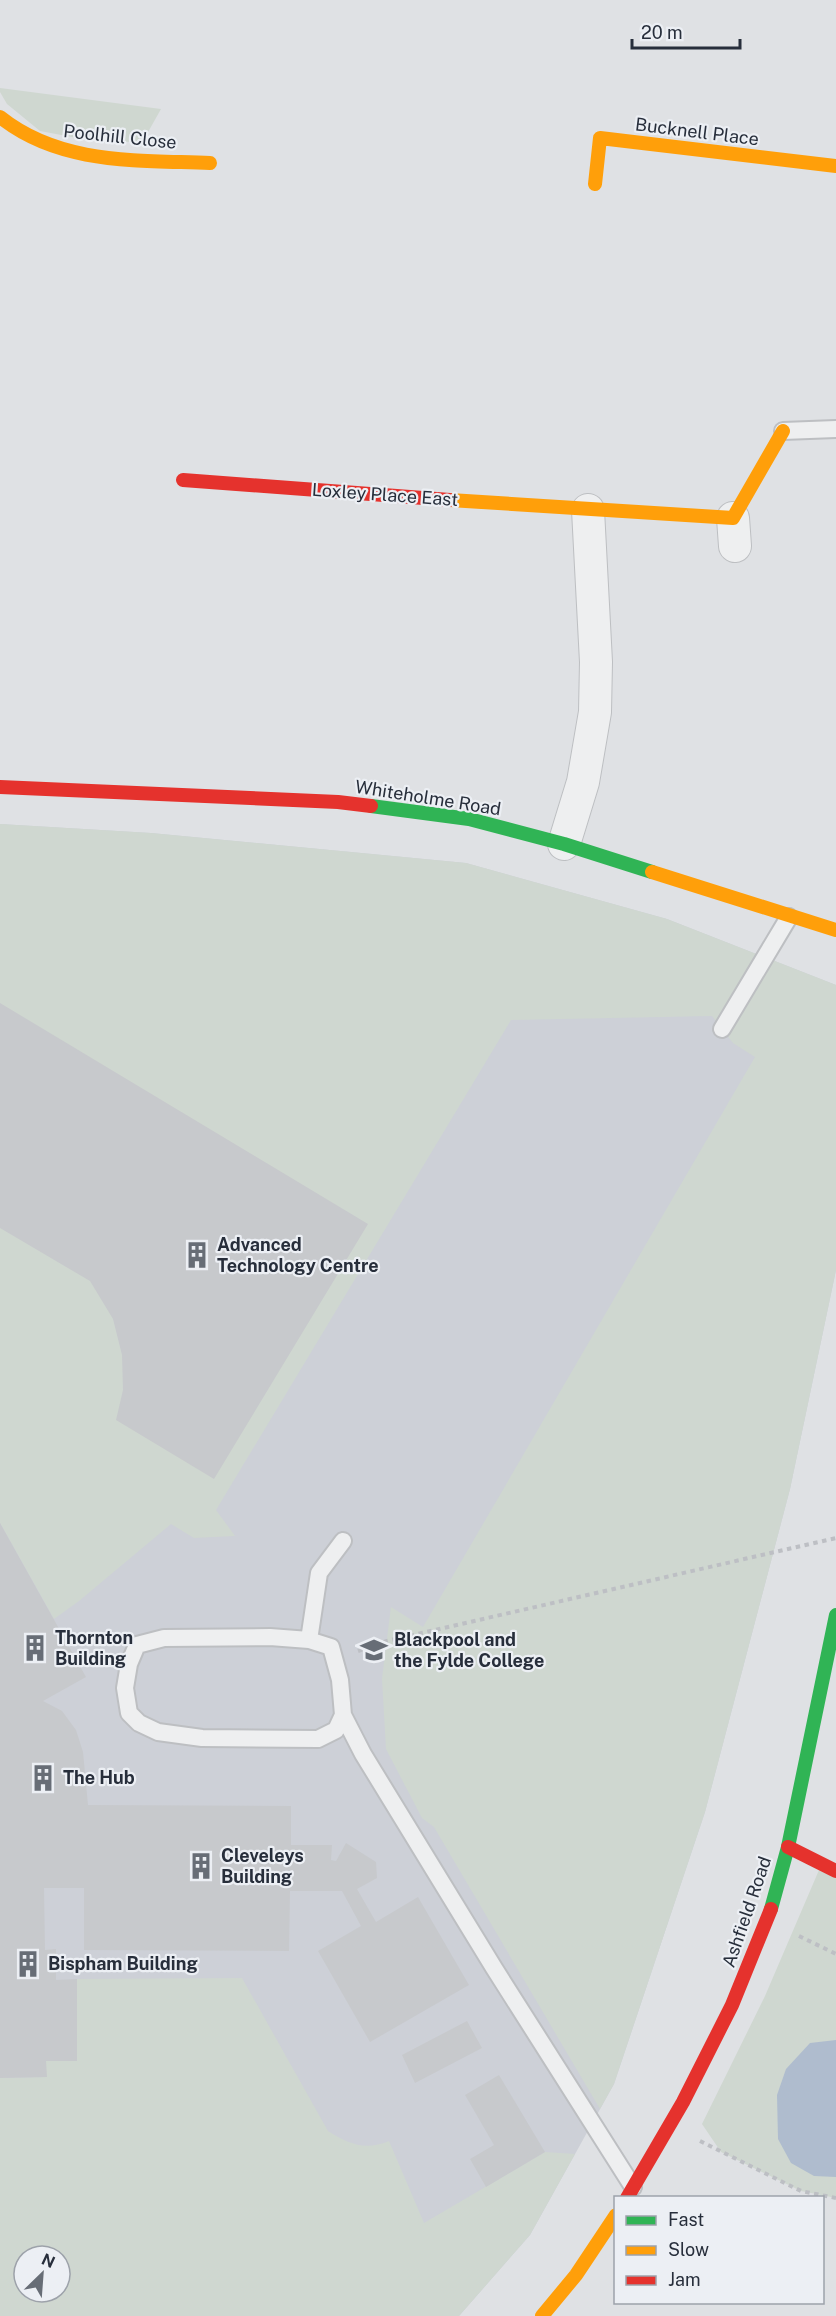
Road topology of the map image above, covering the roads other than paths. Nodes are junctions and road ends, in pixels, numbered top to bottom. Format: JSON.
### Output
{"nodes":[{"id":1,"x":0,"y":117,"type":"edge"},
{"id":2,"x":210,"y":163,"type":"dead end"},
{"id":3,"x":836,"y":166,"type":"edge"},
{"id":4,"x":596,"y":184,"type":"dead end"},
{"id":5,"x":836,"y":429,"type":"edge"},
{"id":6,"x":783,"y":430,"type":"joint"},
{"id":7,"x":183,"y":480,"type":"dead end"},
{"id":8,"x":588,"y":510,"type":"junction"},
{"id":9,"x":0,"y":787,"type":"edge"},
{"id":10,"x":564,"y":844,"type":"junction"},
{"id":11,"x":789,"y":917,"type":"junction"},
{"id":12,"x":836,"y":930,"type":"edge"},
{"id":13,"x":722,"y":1029,"type":"dead end"},
{"id":14,"x":343,"y":1541,"type":"dead end"},
{"id":15,"x":836,"y":1615,"type":"edge"},
{"id":16,"x":309,"y":1640,"type":"junction"},
{"id":17,"x":343,"y":1715,"type":"junction"},
{"id":18,"x":788,"y":1847,"type":"junction"},
{"id":19,"x":836,"y":1871,"type":"edge"},
{"id":20,"x":630,"y":2192,"type":"edge"},
{"id":21,"x":614,"y":2217,"type":"edge"},
{"id":22,"x":542,"y":2316,"type":"edge"}],
"edges":[{"from":1,"to":2,"type":"street","name":"Poolhill Close"},
{"from":3,"to":4,"type":"street","name":"Bucknell Place"},
{"from":5,"to":6,"type":"lane"},
{"from":6,"to":8,"type":"street","name":"Loxley Place East"},
{"from":7,"to":8,"type":"street","name":"Loxley Place East"},
{"from":8,"to":10,"type":"street"},
{"from":9,"to":10,"type":"street","name":"Whiteholme Road"},
{"from":10,"to":11,"type":"street","name":"Whiteholme Road"},
{"from":11,"to":12,"type":"street","name":"Whiteholme Road"},
{"from":11,"to":13,"type":"lane"},
{"from":14,"to":16,"type":"lane"},
{"from":15,"to":18,"type":"street","name":"Ashfield Road"},
{"from":16,"to":17,"type":"lane"},
{"from":16,"to":17,"type":"lane"},
{"from":17,"to":20,"type":"lane"},
{"from":18,"to":19,"type":"street"},
{"from":18,"to":20,"type":"street","name":"Ashfield Road"},
{"from":21,"to":22,"type":"street"}]}
